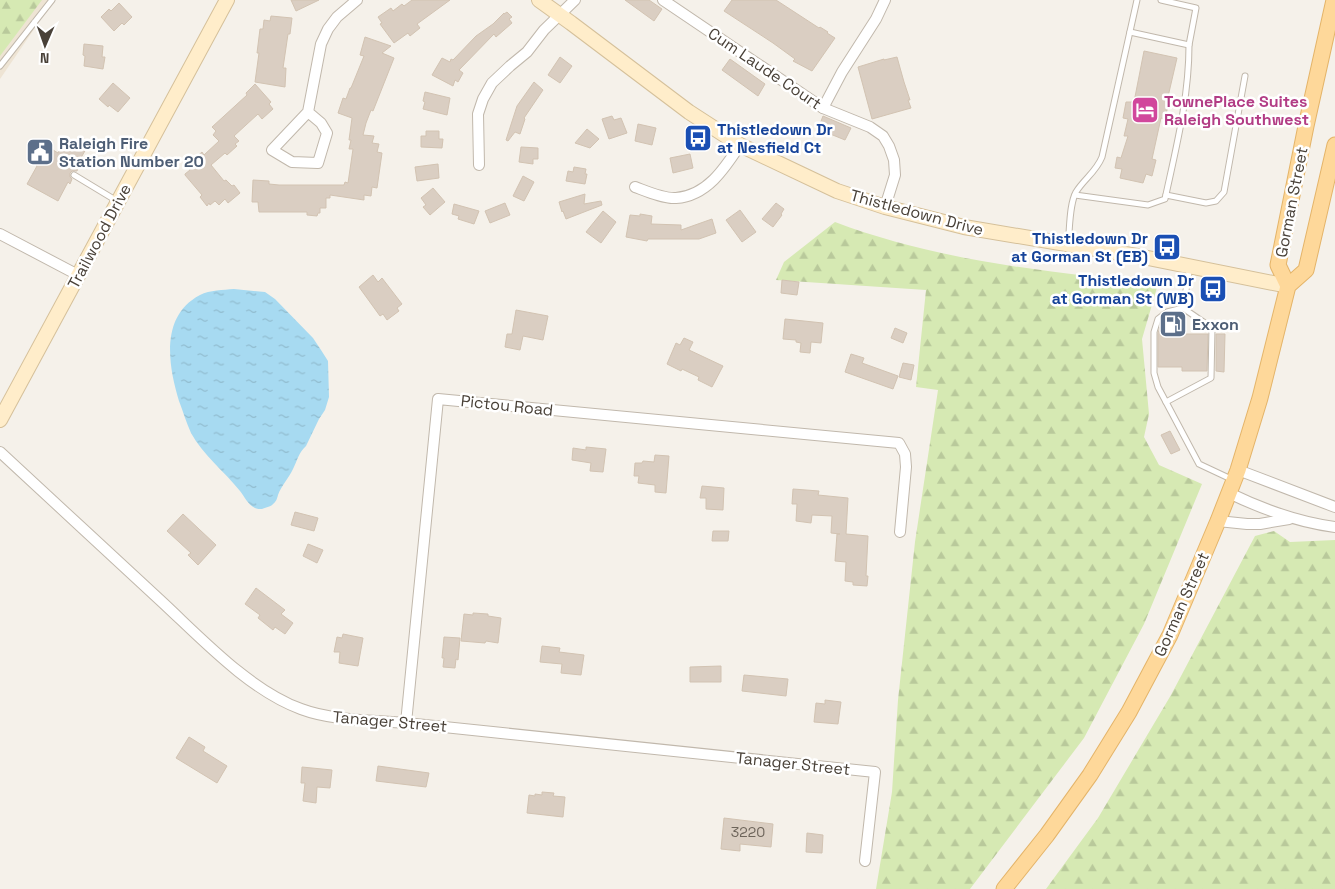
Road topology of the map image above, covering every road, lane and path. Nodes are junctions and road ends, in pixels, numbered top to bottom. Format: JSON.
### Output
{"nodes":[{"id":1,"x":52,"y":0,"type":"edge"},
{"id":2,"x":228,"y":0,"type":"edge"},
{"id":3,"x":357,"y":0,"type":"edge"},
{"id":4,"x":539,"y":0,"type":"edge"},
{"id":5,"x":574,"y":0,"type":"edge"},
{"id":6,"x":663,"y":0,"type":"edge"},
{"id":7,"x":885,"y":0,"type":"edge"},
{"id":8,"x":1137,"y":0,"type":"edge"},
{"id":9,"x":1161,"y":0,"type":"edge"},
{"id":10,"x":1334,"y":0,"type":"edge"},
{"id":11,"x":559,"y":14,"type":"junction"},
{"id":12,"x":1130,"y":32,"type":"junction"},
{"id":13,"x":1189,"y":45,"type":"junction"},
{"id":14,"x":0,"y":66,"type":"edge"},
{"id":15,"x":1245,"y":76,"type":"dead end"},
{"id":16,"x":823,"y":108,"type":"junction"},
{"id":17,"x":308,"y":112,"type":"junction"},
{"id":18,"x":740,"y":145,"type":"junction"},
{"id":19,"x":1335,"y":145,"type":"edge"},
{"id":20,"x":479,"y":165,"type":"dead end"},
{"id":21,"x":74,"y":176,"type":"dead end"},
{"id":22,"x":635,"y":187,"type":"dead end"},
{"id":23,"x":1075,"y":195,"type":"junction"},
{"id":24,"x":1166,"y":195,"type":"junction"},
{"id":25,"x":117,"y":202,"type":"junction"},
{"id":26,"x":885,"y":207,"type":"junction"},
{"id":27,"x":0,"y":234,"type":"edge"},
{"id":28,"x":1068,"y":244,"type":"junction"},
{"id":29,"x":1190,"y":266,"type":"junction"},
{"id":30,"x":78,"y":275,"type":"junction"},
{"id":31,"x":1288,"y":286,"type":"junction"},
{"id":32,"x":1183,"y":308,"type":"junction"},
{"id":33,"x":1166,"y":402,"type":"junction"},
{"id":34,"x":0,"y":420,"type":"edge"},
{"id":35,"x":0,"y":452,"type":"edge"},
{"id":36,"x":1233,"y":482,"type":"junction"},
{"id":37,"x":1335,"y":507,"type":"edge"},
{"id":38,"x":1292,"y":519,"type":"junction"},
{"id":39,"x":1218,"y":521,"type":"junction"},
{"id":40,"x":1335,"y":527,"type":"edge"},
{"id":41,"x":900,"y":532,"type":"dead end"},
{"id":42,"x":406,"y":722,"type":"junction"},
{"id":43,"x":865,"y":861,"type":"dead end"},
{"id":44,"x":1004,"y":889,"type":"edge"}],
"edges":[{"from":1,"to":14,"type":"lane"},
{"from":2,"to":25,"type":"main road","name":"Trailwood Drive"},
{"from":3,"to":17,"type":"street"},
{"from":4,"to":11,"type":"main road","name":"Thistledown Drive"},
{"from":5,"to":11,"type":"street"},
{"from":6,"to":16,"type":"street","name":"Cum Laude Court"},
{"from":7,"to":16,"type":"street"},
{"from":8,"to":12,"type":"lane"},
{"from":9,"to":13,"type":"lane"},
{"from":10,"to":31,"type":"main road","name":"Gorman Street"},
{"from":11,"to":18,"type":"main road","name":"Thistledown Drive"},
{"from":11,"to":20,"type":"street"},
{"from":12,"to":13,"type":"lane"},
{"from":12,"to":23,"type":"lane"},
{"from":13,"to":24,"type":"lane"},
{"from":15,"to":24,"type":"lane"},
{"from":16,"to":26,"type":"street","name":"Cum Laude Court"},
{"from":17,"to":17,"type":"street"},
{"from":18,"to":22,"type":"street"},
{"from":18,"to":26,"type":"main road","name":"Thistledown Drive"},
{"from":19,"to":31,"type":"main road","name":"Gorman Street"},
{"from":21,"to":25,"type":"lane"},
{"from":23,"to":24,"type":"lane"},
{"from":23,"to":28,"type":"lane"},
{"from":25,"to":30,"type":"main road","name":"Trailwood Drive"},
{"from":26,"to":28,"type":"main road","name":"Thistledown Drive"},
{"from":27,"to":30,"type":"street"},
{"from":28,"to":29,"type":"main road","name":"Thistledown Drive"},
{"from":29,"to":31,"type":"main road","name":"Thistledown Drive"},
{"from":29,"to":32,"type":"lane"},
{"from":30,"to":34,"type":"main road","name":"Trailwood Drive"},
{"from":31,"to":36,"type":"main road","name":"Gorman Street"},
{"from":32,"to":33,"type":"lane"},
{"from":32,"to":33,"type":"lane"},
{"from":33,"to":36,"type":"lane"},
{"from":35,"to":42,"type":"street","name":"Tanager Street"},
{"from":36,"to":37,"type":"street"},
{"from":36,"to":38,"type":"street"},
{"from":36,"to":39,"type":"main road","name":"Gorman Street"},
{"from":38,"to":39,"type":"street"},
{"from":38,"to":40,"type":"street"},
{"from":39,"to":44,"type":"main road","name":"Gorman Street"},
{"from":41,"to":42,"type":"street","name":"Pictou Road"},
{"from":42,"to":43,"type":"street","name":"Tanager Street"}]}
